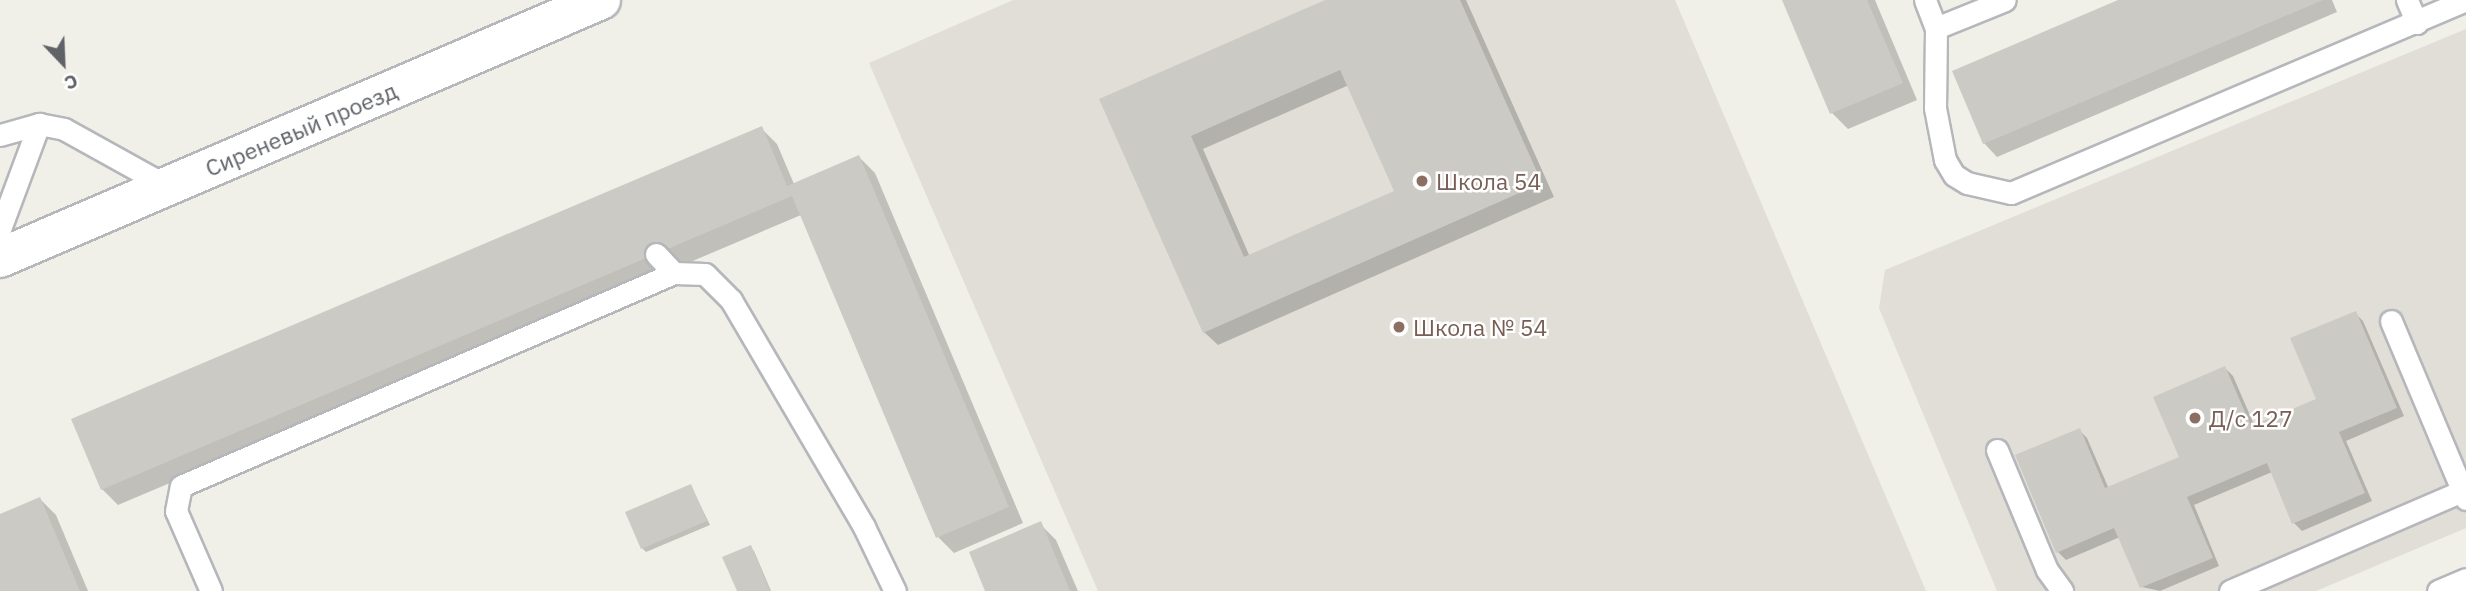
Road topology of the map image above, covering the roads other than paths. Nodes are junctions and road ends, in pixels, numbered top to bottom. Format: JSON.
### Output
{"nodes":[{"id":1,"x":601,"y":0,"type":"edge"},
{"id":2,"x":1925,"y":0,"type":"edge"},
{"id":3,"x":2005,"y":0,"type":"edge"},
{"id":4,"x":2407,"y":0,"type":"edge"},
{"id":5,"x":2466,"y":1,"type":"edge"},
{"id":6,"x":2417,"y":23,"type":"junction"},
{"id":7,"x":1936,"y":28,"type":"junction"},
{"id":8,"x":39,"y":124,"type":"junction"},
{"id":9,"x":0,"y":135,"type":"edge"},
{"id":10,"x":167,"y":186,"type":"junction"},
{"id":11,"x":0,"y":229,"type":"edge"},
{"id":12,"x":656,"y":254,"type":"dead end"},
{"id":13,"x":0,"y":258,"type":"edge"},
{"id":14,"x":674,"y":273,"type":"junction"},
{"id":15,"x":2392,"y":321,"type":"dead end"},
{"id":16,"x":1997,"y":450,"type":"dead end"},
{"id":17,"x":2464,"y":495,"type":"edge"},
{"id":18,"x":2466,"y":579,"type":"edge"},
{"id":19,"x":211,"y":591,"type":"edge"},
{"id":20,"x":895,"y":591,"type":"edge"},
{"id":21,"x":2062,"y":591,"type":"edge"},
{"id":22,"x":2230,"y":591,"type":"edge"},
{"id":23,"x":2438,"y":591,"type":"edge"}],
"edges":[{"from":1,"to":10,"type":"main road","name":"Сиреневый проезд"},
{"from":2,"to":7,"type":"lane"},
{"from":3,"to":7,"type":"lane"},
{"from":4,"to":6,"type":"lane"},
{"from":5,"to":6,"type":"lane"},
{"from":6,"to":7,"type":"lane"},
{"from":8,"to":9,"type":"lane"},
{"from":8,"to":10,"type":"lane"},
{"from":8,"to":11,"type":"lane"},
{"from":10,"to":13,"type":"main road","name":"Сиреневый проезд"},
{"from":12,"to":14,"type":"lane"},
{"from":14,"to":19,"type":"lane"},
{"from":14,"to":20,"type":"lane"},
{"from":15,"to":17,"type":"lane"},
{"from":16,"to":21,"type":"lane"},
{"from":17,"to":22,"type":"lane"},
{"from":18,"to":23,"type":"lane"}]}
